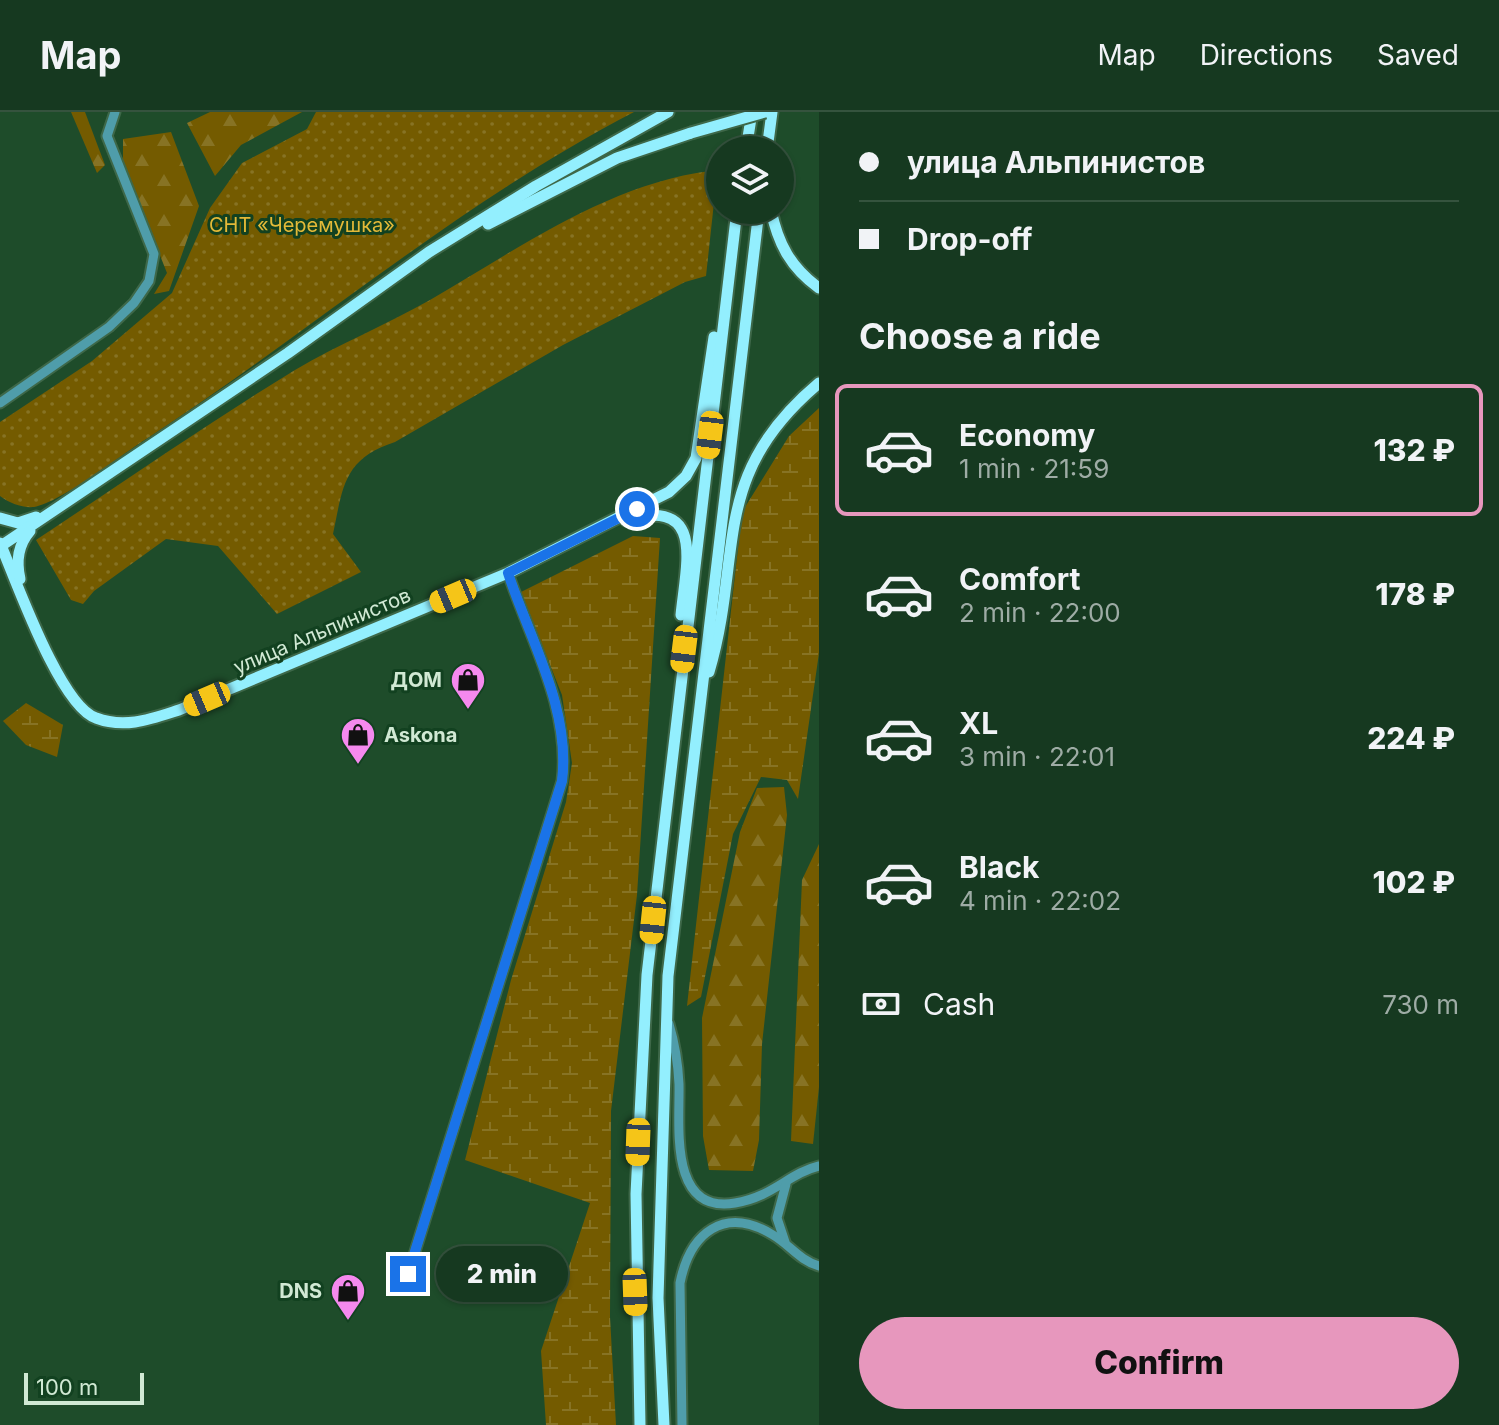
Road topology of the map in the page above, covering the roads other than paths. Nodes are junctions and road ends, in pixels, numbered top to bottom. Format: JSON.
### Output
{"nodes":[{"id":1,"x":115,"y":112,"type":"edge"},
{"id":2,"x":668,"y":112,"type":"edge"},
{"id":3,"x":752,"y":112,"type":"edge"},
{"id":4,"x":765,"y":112,"type":"edge"},
{"id":5,"x":772,"y":112,"type":"edge"},
{"id":6,"x":748,"y":136,"type":"edge"},
{"id":7,"x":771,"y":136,"type":"edge"},
{"id":8,"x":735,"y":224,"type":"edge"},
{"id":9,"x":757,"y":224,"type":"edge"},
{"id":10,"x":774,"y":224,"type":"edge"},
{"id":11,"x":728,"y":283,"type":"junction"},
{"id":12,"x":819,"y":288,"type":"edge"},
{"id":13,"x":376,"y":291,"type":"junction"},
{"id":14,"x":819,"y":383,"type":"edge"},
{"id":15,"x":0,"y":403,"type":"edge"},
{"id":16,"x":72,"y":498,"type":"junction"},
{"id":17,"x":48,"y":515,"type":"junction"},
{"id":18,"x":0,"y":518,"type":"edge"},
{"id":19,"x":610,"y":525,"type":"junction"},
{"id":20,"x":0,"y":545,"type":"edge"},
{"id":21,"x":508,"y":573,"type":"junction"},
{"id":22,"x":29,"y":610,"type":"junction"},
{"id":23,"x":699,"y":703,"type":"junction"},
{"id":24,"x":676,"y":710,"type":"junction"},
{"id":25,"x":666,"y":1005,"type":"junction"},
{"id":26,"x":819,"y":1166,"type":"edge"},
{"id":27,"x":786,"y":1184,"type":"junction"},
{"id":28,"x":786,"y":1244,"type":"junction"},
{"id":29,"x":819,"y":1266,"type":"edge"},
{"id":30,"x":408,"y":1274,"type":"dead end"},
{"id":31,"x":640,"y":1425,"type":"edge"},
{"id":32,"x":664,"y":1425,"type":"edge"},
{"id":33,"x":682,"y":1425,"type":"edge"}],
"edges":[{"from":1,"to":15,"type":"street"},
{"from":2,"to":13,"type":"main road"},
{"from":3,"to":6,"type":"main road"},
{"from":4,"to":13,"type":"main road","bridge":true},
{"from":5,"to":7,"type":"main road"},
{"from":8,"to":11,"type":"main road"},
{"from":9,"to":23,"type":"main road"},
{"from":10,"to":12,"type":"main road"},
{"from":11,"to":19,"type":"main road"},
{"from":11,"to":24,"type":"main road"},
{"from":13,"to":16,"type":"main road"},
{"from":14,"to":23,"type":"main road"},
{"from":16,"to":17,"type":"main road"},
{"from":16,"to":18,"type":"main road"},
{"from":17,"to":20,"type":"main road"},
{"from":17,"to":22,"type":"main road"},
{"from":19,"to":21,"type":"main road","name":"улица Альпинистов"},
{"from":19,"to":24,"type":"main road"},
{"from":20,"to":22,"type":"main road","name":"улица Альпинистов"},
{"from":21,"to":22,"type":"main road","name":"улица Альпинистов"},
{"from":21,"to":30,"type":"street"},
{"from":23,"to":25,"type":"main road"},
{"from":24,"to":31,"type":"main road"},
{"from":25,"to":27,"type":"street"},
{"from":25,"to":32,"type":"main road"},
{"from":26,"to":27,"type":"street"},
{"from":27,"to":28,"type":"street"},
{"from":28,"to":29,"type":"street"},
{"from":28,"to":33,"type":"street"}]}
